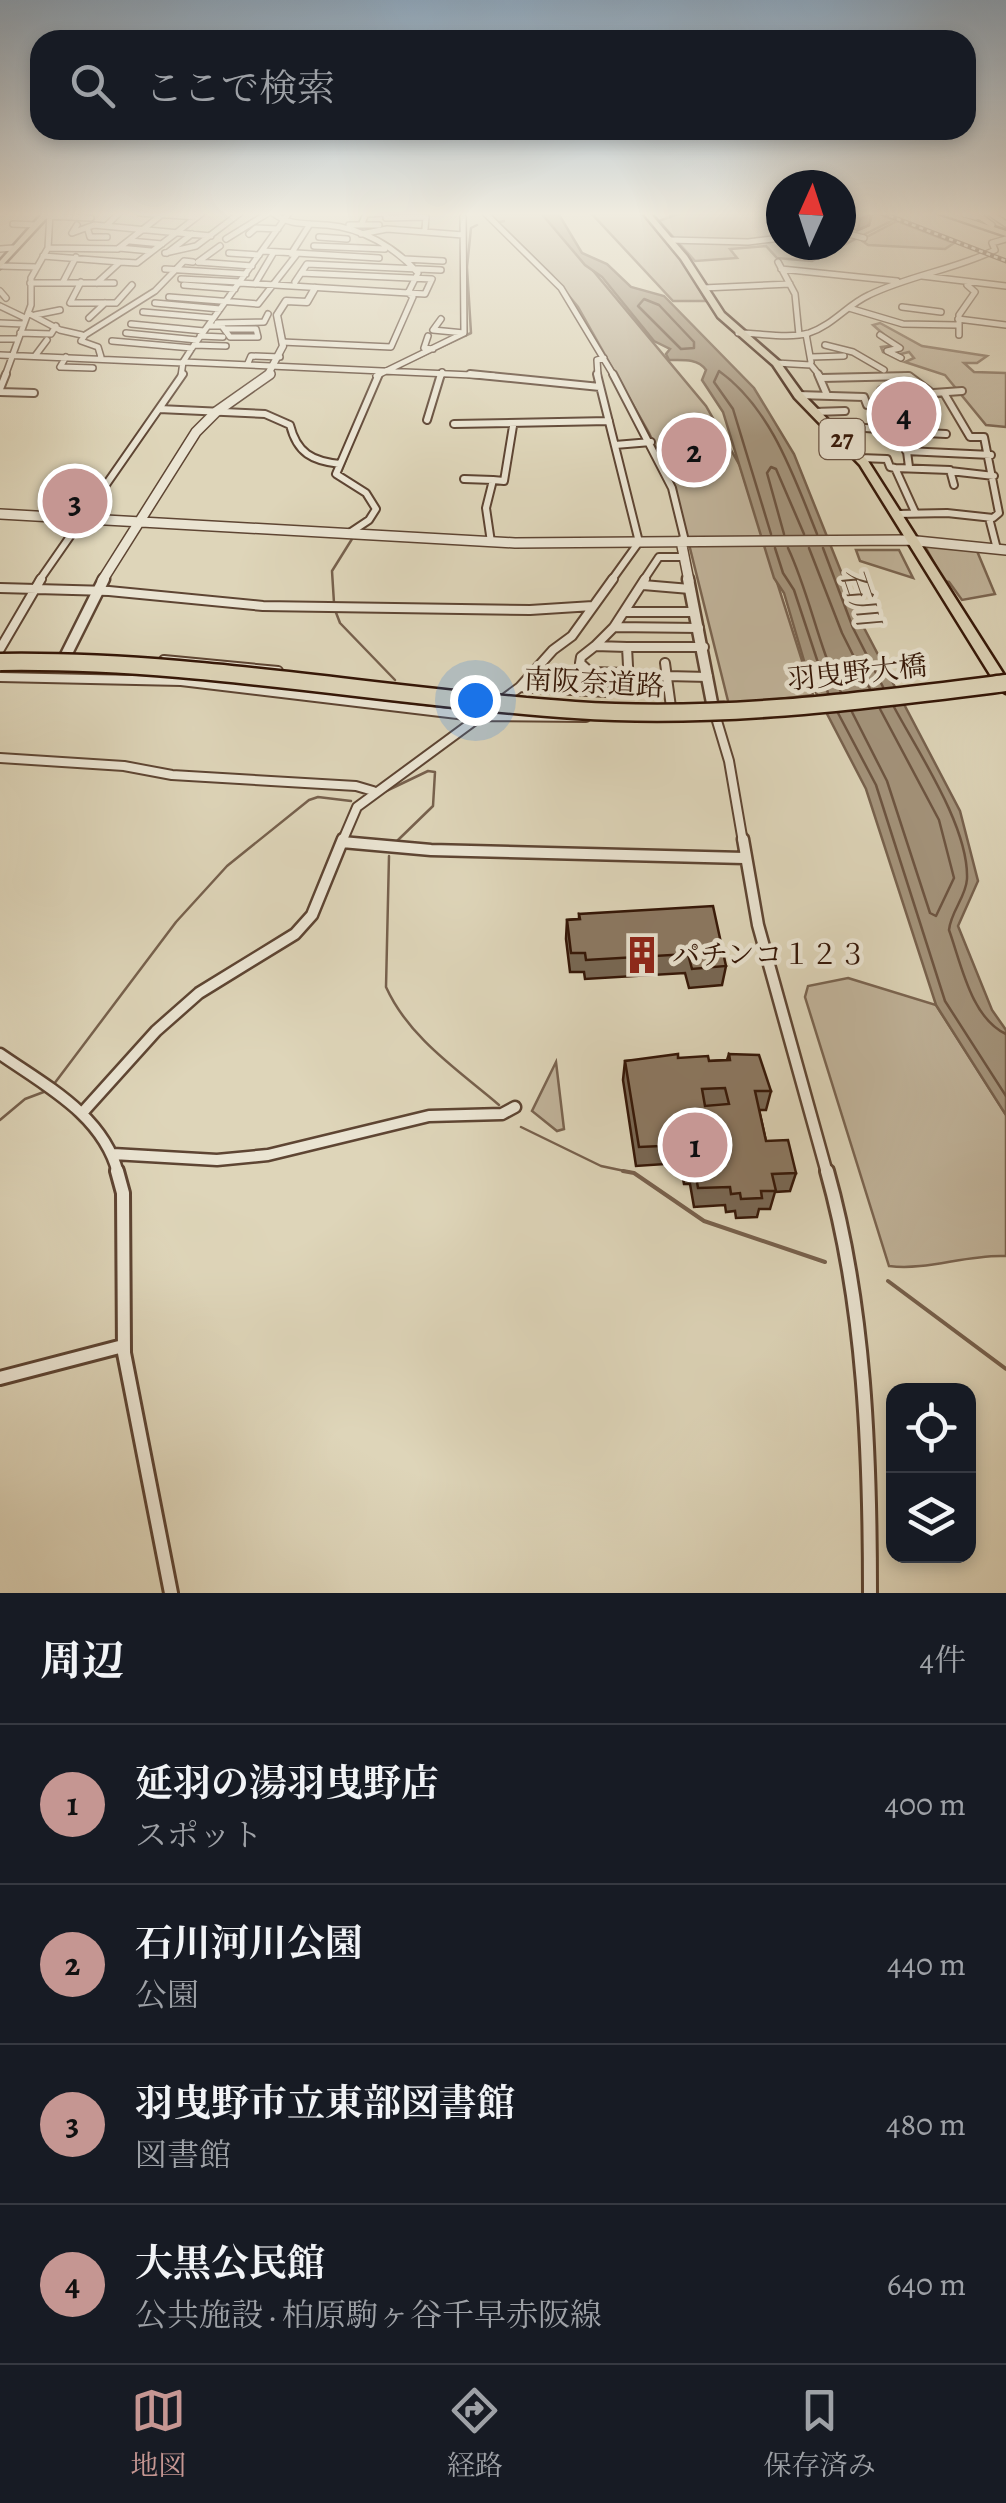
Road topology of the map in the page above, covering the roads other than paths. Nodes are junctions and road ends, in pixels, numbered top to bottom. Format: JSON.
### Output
{"nodes":[{"id":1,"x":30,"y":287,"type":"edge"},
{"id":2,"x":78,"y":287,"type":"edge"},
{"id":3,"x":111,"y":287,"type":"edge"},
{"id":4,"x":130,"y":287,"type":"edge"},
{"id":5,"x":159,"y":287,"type":"edge"},
{"id":6,"x":236,"y":287,"type":"edge"},
{"id":7,"x":272,"y":287,"type":"edge"},
{"id":8,"x":306,"y":287,"type":"edge"},
{"id":9,"x":364,"y":287,"type":"edge"},
{"id":10,"x":410,"y":287,"type":"edge"},
{"id":11,"x":428,"y":287,"type":"edge"},
{"id":12,"x":461,"y":287,"type":"edge"},
{"id":13,"x":559,"y":287,"type":"edge"},
{"id":14,"x":717,"y":287,"type":"edge"},
{"id":15,"x":792,"y":287,"type":"edge"},
{"id":16,"x":885,"y":287,"type":"edge"},
{"id":17,"x":969,"y":287,"type":"edge"},
{"id":18,"x":315,"y":288,"type":"junction"},
{"id":19,"x":702,"y":288,"type":"joint"},
{"id":20,"x":0,"y":291,"type":"edge"},
{"id":21,"x":362,"y":291,"type":"junction"},
{"id":22,"x":408,"y":293,"type":"junction"},
{"id":23,"x":168,"y":296,"type":"dead end"},
{"id":24,"x":6,"y":298,"type":"dead end"},
{"id":25,"x":226,"y":302,"type":"junction"},
{"id":26,"x":83,"y":303,"type":"junction"},
{"id":27,"x":102,"y":303,"type":"junction"},
{"id":28,"x":0,"y":306,"type":"edge"},
{"id":29,"x":902,"y":307,"type":"dead end"},
{"id":30,"x":849,"y":308,"type":"junction"},
{"id":31,"x":150,"y":309,"type":"junction"},
{"id":32,"x":912,"y":309,"type":"junction"},
{"id":33,"x":60,"y":310,"type":"dead end"},
{"id":34,"x":179,"y":310,"type":"junction"},
{"id":35,"x":941,"y":312,"type":"dead end"},
{"id":36,"x":75,"y":314,"type":"dead end"},
{"id":37,"x":268,"y":314,"type":"dead end"},
{"id":38,"x":193,"y":316,"type":"junction"},
{"id":39,"x":28,"y":317,"type":"junction"},
{"id":40,"x":89,"y":318,"type":"dead end"},
{"id":41,"x":460,"y":321,"type":"junction"},
{"id":42,"x":958,"y":322,"type":"junction"},
{"id":43,"x":0,"y":323,"type":"edge"},
{"id":44,"x":131,"y":324,"type":"dead end"},
{"id":45,"x":905,"y":324,"type":"junction"},
{"id":46,"x":144,"y":325,"type":"junction"},
{"id":47,"x":1006,"y":325,"type":"edge"},
{"id":48,"x":56,"y":326,"type":"junction"},
{"id":49,"x":164,"y":327,"type":"junction"},
{"id":50,"x":184,"y":329,"type":"junction"},
{"id":51,"x":206,"y":329,"type":"junction"},
{"id":52,"x":224,"y":333,"type":"junction"},
{"id":53,"x":464,"y":333,"type":"junction"},
{"id":54,"x":738,"y":333,"type":"junction"},
{"id":55,"x":126,"y":334,"type":"dead end"},
{"id":56,"x":802,"y":334,"type":"junction"},
{"id":57,"x":82,"y":335,"type":"junction"},
{"id":58,"x":144,"y":335,"type":"junction"},
{"id":59,"x":880,"y":335,"type":"dead end"},
{"id":60,"x":959,"y":335,"type":"dead end"},
{"id":61,"x":19,"y":336,"type":"junction"},
{"id":62,"x":428,"y":336,"type":"dead end"},
{"id":63,"x":0,"y":339,"type":"edge"},
{"id":64,"x":47,"y":340,"type":"dead end"},
{"id":65,"x":112,"y":341,"type":"dead end"},
{"id":66,"x":282,"y":342,"type":"junction"},
{"id":67,"x":136,"y":343,"type":"junction"},
{"id":68,"x":90,"y":344,"type":"junction"},
{"id":69,"x":335,"y":344,"type":"junction"},
{"id":70,"x":161,"y":345,"type":"junction"},
{"id":71,"x":824,"y":345,"type":"dead end"},
{"id":72,"x":370,"y":346,"type":"junction"},
{"id":73,"x":433,"y":349,"type":"junction"},
{"id":74,"x":0,"y":355,"type":"edge"},
{"id":75,"x":12,"y":356,"type":"junction"},
{"id":76,"x":35,"y":356,"type":"junction"},
{"id":77,"x":844,"y":356,"type":"dead end"},
{"id":78,"x":80,"y":357,"type":"junction"},
{"id":79,"x":101,"y":357,"type":"junction"},
{"id":80,"x":604,"y":358,"type":"junction"},
{"id":81,"x":65,"y":359,"type":"junction"},
{"id":82,"x":23,"y":360,"type":"dead end"},
{"id":83,"x":278,"y":360,"type":"junction"},
{"id":84,"x":126,"y":361,"type":"junction"},
{"id":85,"x":363,"y":361,"type":"junction"},
{"id":86,"x":811,"y":361,"type":"junction"},
{"id":87,"x":147,"y":362,"type":"junction"},
{"id":88,"x":226,"y":362,"type":"junction"},
{"id":89,"x":183,"y":363,"type":"junction"},
{"id":90,"x":776,"y":363,"type":"junction"},
{"id":91,"x":324,"y":366,"type":"junction"},
{"id":92,"x":92,"y":368,"type":"dead end"},
{"id":93,"x":384,"y":369,"type":"junction"},
{"id":94,"x":442,"y":372,"type":"junction"},
{"id":95,"x":884,"y":372,"type":"junction"},
{"id":96,"x":822,"y":378,"type":"junction"},
{"id":97,"x":853,"y":383,"type":"dead end"},
{"id":98,"x":618,"y":384,"type":"junction"},
{"id":99,"x":600,"y":386,"type":"junction"},
{"id":100,"x":0,"y":390,"type":"edge"},
{"id":101,"x":881,"y":390,"type":"dead end"},
{"id":102,"x":962,"y":391,"type":"dead end"},
{"id":103,"x":34,"y":392,"type":"dead end"},
{"id":104,"x":944,"y":393,"type":"junction"},
{"id":105,"x":933,"y":394,"type":"junction"},
{"id":106,"x":798,"y":395,"type":"junction"},
{"id":107,"x":827,"y":395,"type":"junction"},
{"id":108,"x":858,"y":396,"type":"junction"},
{"id":109,"x":924,"y":403,"type":"junction"},
{"id":110,"x":933,"y":403,"type":"dead end"},
{"id":111,"x":897,"y":406,"type":"junction"},
{"id":112,"x":159,"y":409,"type":"junction"},
{"id":113,"x":845,"y":411,"type":"dead end"},
{"id":114,"x":216,"y":412,"type":"junction"},
{"id":115,"x":814,"y":412,"type":"junction"},
{"id":116,"x":830,"y":412,"type":"junction"},
{"id":117,"x":426,"y":420,"type":"dead end"},
{"id":118,"x":609,"y":422,"type":"junction"},
{"id":119,"x":454,"y":424,"type":"dead end"},
{"id":120,"x":832,"y":425,"type":"junction"},
{"id":121,"x":513,"y":426,"type":"junction"},
{"id":122,"x":905,"y":432,"type":"junction"},
{"id":123,"x":946,"y":434,"type":"dead end"},
{"id":124,"x":651,"y":442,"type":"junction"},
{"id":125,"x":615,"y":445,"type":"junction"},
{"id":126,"x":906,"y":451,"type":"junction"},
{"id":127,"x":991,"y":456,"type":"junction"},
{"id":128,"x":860,"y":458,"type":"junction"},
{"id":129,"x":340,"y":464,"type":"junction"},
{"id":130,"x":909,"y":467,"type":"junction"},
{"id":131,"x":895,"y":468,"type":"junction"},
{"id":132,"x":930,"y":469,"type":"junction"},
{"id":133,"x":950,"y":471,"type":"junction"},
{"id":134,"x":994,"y":476,"type":"junction"},
{"id":135,"x":464,"y":479,"type":"dead end"},
{"id":136,"x":493,"y":480,"type":"junction"},
{"id":137,"x":932,"y":481,"type":"dead end"},
{"id":138,"x":954,"y":485,"type":"dead end"},
{"id":139,"x":916,"y":512,"type":"junction"},
{"id":140,"x":0,"y":514,"type":"edge"},
{"id":141,"x":897,"y":514,"type":"junction"},
{"id":142,"x":82,"y":518,"type":"junction"},
{"id":143,"x":989,"y":518,"type":"junction"},
{"id":144,"x":139,"y":520,"type":"junction"},
{"id":145,"x":351,"y":532,"type":"junction"},
{"id":146,"x":912,"y":540,"type":"junction"},
{"id":147,"x":686,"y":541,"type":"junction"},
{"id":148,"x":491,"y":542,"type":"junction"},
{"id":149,"x":639,"y":542,"type":"junction"},
{"id":150,"x":1001,"y":550,"type":"edge"},
{"id":151,"x":683,"y":558,"type":"junction"},
{"id":152,"x":642,"y":585,"type":"junction"},
{"id":153,"x":0,"y":588,"type":"edge"},
{"id":154,"x":34,"y":588,"type":"junction"},
{"id":155,"x":690,"y":589,"type":"junction"},
{"id":156,"x":97,"y":590,"type":"junction"},
{"id":157,"x":593,"y":606,"type":"junction"},
{"id":158,"x":624,"y":612,"type":"junction"},
{"id":159,"x":695,"y":612,"type":"junction"},
{"id":160,"x":614,"y":627,"type":"junction"},
{"id":161,"x":699,"y":628,"type":"junction"},
{"id":162,"x":596,"y":646,"type":"junction"},
{"id":163,"x":627,"y":646,"type":"junction"},
{"id":164,"x":704,"y":647,"type":"junction"},
{"id":165,"x":0,"y":650,"type":"edge"},
{"id":166,"x":66,"y":657,"type":"junction"},
{"id":167,"x":0,"y":662,"type":"edge"},
{"id":168,"x":665,"y":663,"type":"dead end"},
{"id":169,"x":564,"y":671,"type":"dead end"},
{"id":170,"x":628,"y":673,"type":"junction"},
{"id":171,"x":667,"y":676,"type":"junction"},
{"id":172,"x":0,"y":677,"type":"edge"},
{"id":173,"x":708,"y":677,"type":"junction"},
{"id":174,"x":1002,"y":682,"type":"edge"},
{"id":175,"x":520,"y":687,"type":"junction"},
{"id":176,"x":545,"y":688,"type":"junction"},
{"id":177,"x":506,"y":699,"type":"junction"},
{"id":178,"x":671,"y":707,"type":"junction"},
{"id":179,"x":713,"y":708,"type":"junction"},
{"id":180,"x":478,"y":717,"type":"junction"},
{"id":181,"x":0,"y":758,"type":"edge"},
{"id":182,"x":373,"y":792,"type":"junction"},
{"id":183,"x":342,"y":842,"type":"junction"},
{"id":184,"x":744,"y":858,"type":"junction"},
{"id":185,"x":0,"y":1054,"type":"edge"},
{"id":186,"x":515,"y":1107,"type":"dead end"},
{"id":187,"x":83,"y":1112,"type":"junction"},
{"id":188,"x":113,"y":1154,"type":"junction"},
{"id":189,"x":123,"y":1346,"type":"junction"},
{"id":190,"x":0,"y":1378,"type":"edge"},
{"id":191,"x":172,"y":1593,"type":"edge"},
{"id":192,"x":870,"y":1593,"type":"edge"}],
"edges":[{"from":1,"to":39,"type":"street"},
{"from":2,"to":26,"type":"street"},
{"from":3,"to":27,"type":"street"},
{"from":4,"to":27,"type":"street"},
{"from":5,"to":57,"type":"street"},
{"from":6,"to":25,"type":"street"},
{"from":7,"to":25,"type":"street"},
{"from":8,"to":18,"type":"street"},
{"from":9,"to":21,"type":"street"},
{"from":10,"to":22,"type":"street"},
{"from":11,"to":22,"type":"street"},
{"from":12,"to":41,"type":"street"},
{"from":13,"to":80,"type":"street"},
{"from":14,"to":19,"type":"street"},
{"from":15,"to":56,"type":"street"},
{"from":16,"to":30,"type":"street"},
{"from":17,"to":42,"type":"street"},
{"from":18,"to":21,"type":"street"},
{"from":18,"to":66,"type":"street"},
{"from":19,"to":54,"type":"main road","number":"27"},
{"from":20,"to":24,"type":"street"},
{"from":21,"to":22,"type":"street"},
{"from":22,"to":72,"type":"street"},
{"from":23,"to":25,"type":"street"},
{"from":25,"to":51,"type":"street"},
{"from":26,"to":27,"type":"street"},
{"from":26,"to":36,"type":"street"},
{"from":27,"to":40,"type":"street"},
{"from":28,"to":39,"type":"street"},
{"from":29,"to":32,"type":"street"},
{"from":30,"to":45,"type":"street"},
{"from":30,"to":56,"type":"street"},
{"from":31,"to":34,"type":"street"},
{"from":31,"to":34,"type":"street"},
{"from":31,"to":46,"type":"street"},
{"from":32,"to":35,"type":"street"},
{"from":32,"to":45,"type":"street"},
{"from":33,"to":39,"type":"street"},
{"from":34,"to":38,"type":"street"},
{"from":34,"to":49,"type":"street"},
{"from":34,"to":51,"type":"street"},
{"from":37,"to":51,"type":"street"},
{"from":38,"to":50,"type":"street"},
{"from":38,"to":51,"type":"street"},
{"from":39,"to":43,"type":"street"},
{"from":39,"to":48,"type":"street"},
{"from":39,"to":61,"type":"street"},
{"from":41,"to":53,"type":"street"},
{"from":41,"to":53,"type":"street"},
{"from":42,"to":45,"type":"street"},
{"from":42,"to":47,"type":"street"},
{"from":42,"to":60,"type":"street"},
{"from":44,"to":46,"type":"street"},
{"from":46,"to":49,"type":"street"},
{"from":48,"to":57,"type":"street"},
{"from":48,"to":61,"type":"street"},
{"from":49,"to":50,"type":"street"},
{"from":50,"to":51,"type":"street"},
{"from":51,"to":52,"type":"street"},
{"from":51,"to":52,"type":"street"},
{"from":51,"to":58,"type":"street"},
{"from":51,"to":70,"type":"street"},
{"from":51,"to":88,"type":"street"},
{"from":51,"to":89,"type":"street"},
{"from":52,"to":52,"type":"street"},
{"from":53,"to":73,"type":"street"},
{"from":54,"to":56,"type":"street"},
{"from":54,"to":90,"type":"main road","number":"27"},
{"from":55,"to":58,"type":"street"},
{"from":56,"to":86,"type":"street"},
{"from":57,"to":68,"type":"street"},
{"from":58,"to":67,"type":"street"},
{"from":59,"to":95,"type":"street"},
{"from":61,"to":63,"type":"street"},
{"from":61,"to":75,"type":"street"},
{"from":62,"to":73,"type":"street"},
{"from":64,"to":76,"type":"street"},
{"from":65,"to":67,"type":"street"},
{"from":66,"to":69,"type":"street"},
{"from":66,"to":83,"type":"street"},
{"from":67,"to":70,"type":"street"},
{"from":67,"to":84,"type":"street"},
{"from":68,"to":78,"type":"street"},
{"from":68,"to":79,"type":"street"},
{"from":69,"to":72,"type":"street"},
{"from":69,"to":91,"type":"street"},
{"from":70,"to":87,"type":"street"},
{"from":71,"to":95,"type":"street"},
{"from":72,"to":85,"type":"street"},
{"from":73,"to":93,"type":"street"},
{"from":74,"to":75,"type":"street"},
{"from":75,"to":76,"type":"street"},
{"from":75,"to":100,"type":"street"},
{"from":76,"to":81,"type":"street"},
{"from":77,"to":86,"type":"street"},
{"from":78,"to":79,"type":"street"},
{"from":78,"to":81,"type":"street"},
{"from":79,"to":84,"type":"street"},
{"from":80,"to":98,"type":"street"},
{"from":80,"to":99,"type":"street"},
{"from":81,"to":82,"type":"street"},
{"from":81,"to":92,"type":"street"},
{"from":83,"to":88,"type":"street"},
{"from":83,"to":91,"type":"street"},
{"from":83,"to":114,"type":"street"},
{"from":84,"to":87,"type":"street"},
{"from":85,"to":91,"type":"street"},
{"from":85,"to":93,"type":"street"},
{"from":86,"to":90,"type":"street"},
{"from":86,"to":96,"type":"street"},
{"from":87,"to":89,"type":"street"},
{"from":88,"to":89,"type":"street"},
{"from":89,"to":112,"type":"street"},
{"from":90,"to":106,"type":"main road","number":"27"},
{"from":93,"to":94,"type":"street"},
{"from":93,"to":129,"type":"street"},
{"from":94,"to":99,"type":"street"},
{"from":94,"to":117,"type":"street"},
{"from":95,"to":96,"type":"street"},
{"from":95,"to":105,"type":"street"},
{"from":96,"to":107,"type":"street"},
{"from":97,"to":108,"type":"street"},
{"from":98,"to":99,"type":"street"},
{"from":98,"to":124,"type":"street"},
{"from":99,"to":118,"type":"street"},
{"from":100,"to":103,"type":"street"},
{"from":101,"to":111,"type":"street"},
{"from":102,"to":104,"type":"street"},
{"from":104,"to":105,"type":"street"},
{"from":104,"to":127,"type":"street"},
{"from":105,"to":109,"type":"street"},
{"from":106,"to":107,"type":"street"},
{"from":106,"to":115,"type":"main road","number":"27"},
{"from":107,"to":108,"type":"street"},
{"from":108,"to":111,"type":"street"},
{"from":109,"to":110,"type":"street"},
{"from":109,"to":111,"type":"street"},
{"from":111,"to":122,"type":"street"},
{"from":112,"to":114,"type":"street"},
{"from":112,"to":142,"type":"street"},
{"from":113,"to":116,"type":"street"},
{"from":114,"to":129,"type":"street"},
{"from":114,"to":144,"type":"street"},
{"from":115,"to":116,"type":"street"},
{"from":115,"to":120,"type":"main road","number":"27"},
{"from":116,"to":120,"type":"street"},
{"from":118,"to":121,"type":"street"},
{"from":118,"to":125,"type":"street"},
{"from":119,"to":121,"type":"street"},
{"from":120,"to":122,"type":"street"},
{"from":120,"to":128,"type":"main road","number":"27"},
{"from":121,"to":136,"type":"street"},
{"from":122,"to":123,"type":"street"},
{"from":122,"to":126,"type":"street"},
{"from":124,"to":125,"type":"street"},
{"from":124,"to":147,"type":"street"},
{"from":125,"to":149,"type":"street"},
{"from":126,"to":127,"type":"street"},
{"from":126,"to":130,"type":"street"},
{"from":127,"to":134,"type":"street"},
{"from":128,"to":131,"type":"street"},
{"from":128,"to":141,"type":"main road","number":"27"},
{"from":129,"to":145,"type":"street"},
{"from":130,"to":131,"type":"street"},
{"from":130,"to":132,"type":"street"},
{"from":131,"to":139,"type":"street"},
{"from":132,"to":133,"type":"street"},
{"from":132,"to":137,"type":"street"},
{"from":133,"to":134,"type":"street"},
{"from":133,"to":138,"type":"street"},
{"from":134,"to":143,"type":"street"},
{"from":135,"to":136,"type":"street"},
{"from":136,"to":148,"type":"street"},
{"from":139,"to":141,"type":"street"},
{"from":139,"to":143,"type":"street"},
{"from":140,"to":142,"type":"street"},
{"from":141,"to":146,"type":"main road","number":"27"},
{"from":142,"to":144,"type":"street"},
{"from":142,"to":154,"type":"street"},
{"from":143,"to":150,"type":"street"},
{"from":144,"to":145,"type":"street"},
{"from":144,"to":156,"type":"street"},
{"from":145,"to":148,"type":"street"},
{"from":146,"to":147,"type":"street"},
{"from":146,"to":150,"type":"street"},
{"from":146,"to":174,"type":"main road","number":"27"},
{"from":147,"to":149,"type":"street"},
{"from":147,"to":151,"type":"street"},
{"from":148,"to":149,"type":"street"},
{"from":149,"to":157,"type":"street"},
{"from":151,"to":152,"type":"street"},
{"from":151,"to":155,"type":"street"},
{"from":152,"to":155,"type":"street"},
{"from":152,"to":158,"type":"street"},
{"from":153,"to":154,"type":"street"},
{"from":154,"to":156,"type":"street"},
{"from":154,"to":165,"type":"street"},
{"from":155,"to":159,"type":"street"},
{"from":156,"to":157,"type":"street"},
{"from":156,"to":166,"type":"street"},
{"from":157,"to":175,"type":"street"},
{"from":158,"to":159,"type":"street"},
{"from":158,"to":160,"type":"street"},
{"from":159,"to":161,"type":"street"},
{"from":160,"to":161,"type":"street"},
{"from":160,"to":162,"type":"street"},
{"from":161,"to":164,"type":"street"},
{"from":162,"to":163,"type":"street"},
{"from":162,"to":170,"type":"street"},
{"from":163,"to":164,"type":"street"},
{"from":163,"to":170,"type":"street"},
{"from":164,"to":173,"type":"street"},
{"from":166,"to":167,"type":"street"},
{"from":166,"to":177,"type":"street"},
{"from":167,"to":174,"type":"highway","name":"南阪奈道路","bridge":true},
{"from":168,"to":171,"type":"street"},
{"from":169,"to":176,"type":"street"},
{"from":170,"to":176,"type":"street"},
{"from":171,"to":173,"type":"street"},
{"from":171,"to":178,"type":"street"},
{"from":172,"to":180,"type":"street"},
{"from":173,"to":179,"type":"street"},
{"from":174,"to":179,"type":"street","name":"羽曳野大橋","bridge":true},
{"from":175,"to":176,"type":"street"},
{"from":175,"to":177,"type":"street"},
{"from":177,"to":178,"type":"street"},
{"from":177,"to":180,"type":"street"},
{"from":178,"to":179,"type":"street"},
{"from":179,"to":180,"type":"street"},
{"from":179,"to":184,"type":"street"},
{"from":180,"to":182,"type":"street"},
{"from":181,"to":182,"type":"street"},
{"from":182,"to":183,"type":"street"},
{"from":183,"to":184,"type":"street"},
{"from":183,"to":187,"type":"street"},
{"from":184,"to":192,"type":"street"},
{"from":185,"to":187,"type":"street"},
{"from":186,"to":188,"type":"street"},
{"from":187,"to":188,"type":"street"},
{"from":188,"to":189,"type":"street"},
{"from":189,"to":190,"type":"street"},
{"from":189,"to":191,"type":"street"}]}
